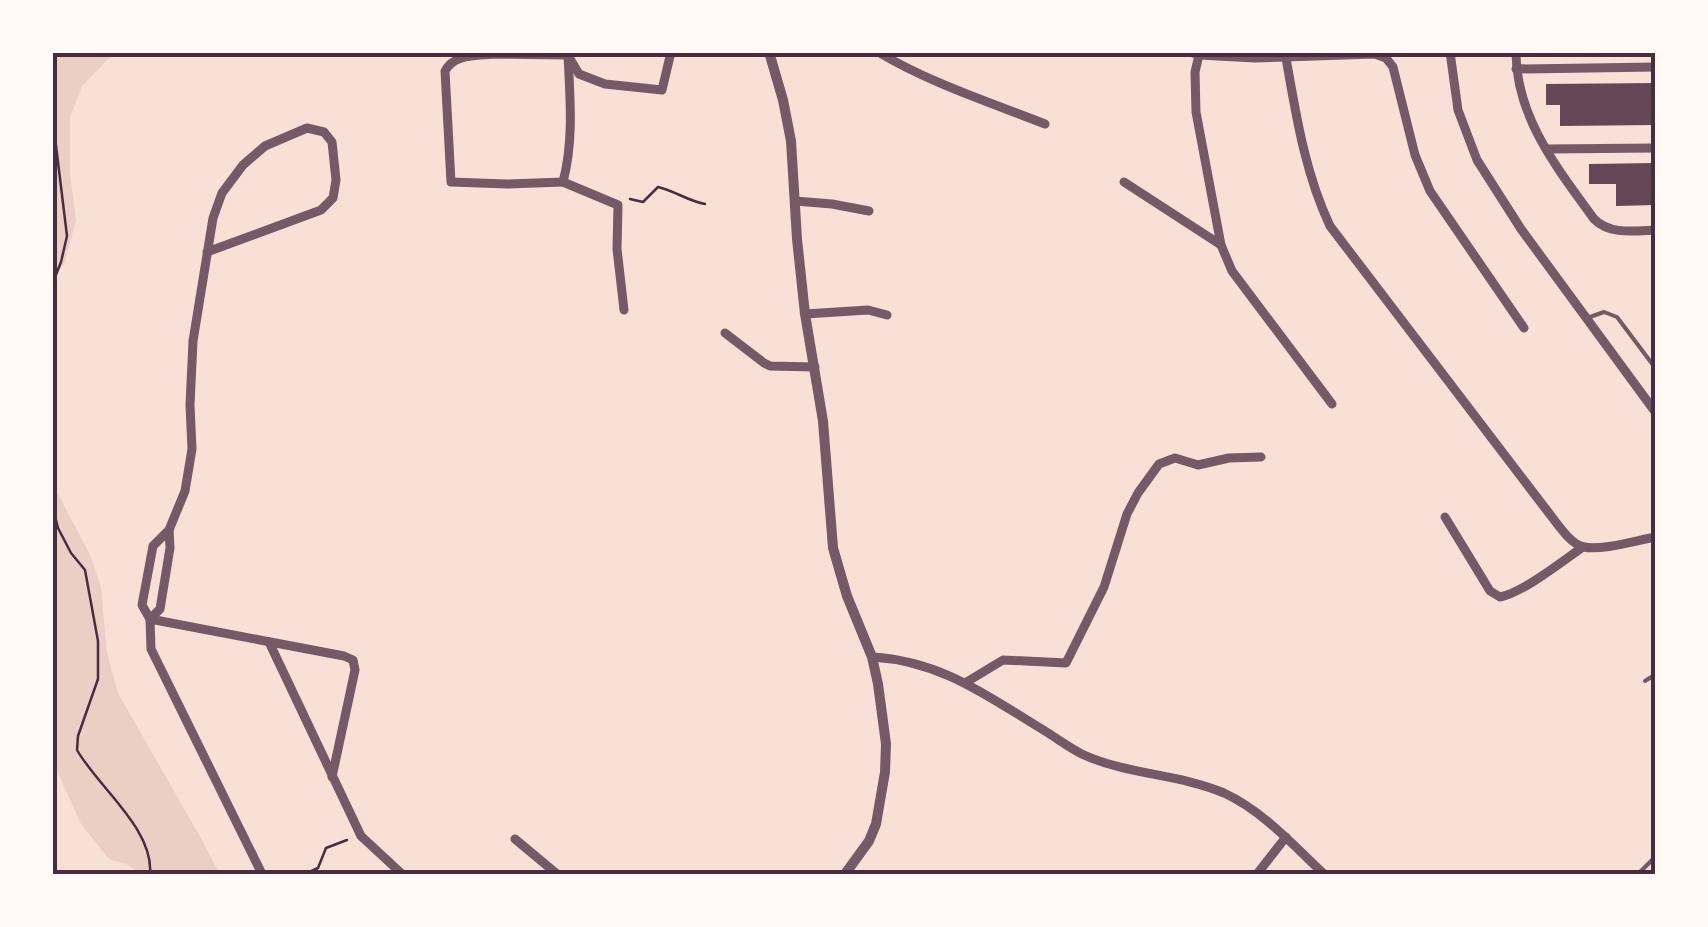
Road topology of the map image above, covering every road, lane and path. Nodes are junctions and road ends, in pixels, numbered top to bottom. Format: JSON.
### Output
{"nodes":[{"id":1,"x":671,"y":52,"type":"edge"},
{"id":2,"x":769,"y":52,"type":"edge"},
{"id":3,"x":878,"y":52,"type":"edge"},
{"id":4,"x":1450,"y":52,"type":"edge"},
{"id":5,"x":1516,"y":52,"type":"edge"},
{"id":6,"x":1194,"y":54,"type":"edge"},
{"id":7,"x":568,"y":55,"type":"junction"},
{"id":8,"x":1286,"y":58,"type":"junction"},
{"id":9,"x":1656,"y":67,"type":"edge"},
{"id":10,"x":1516,"y":69,"type":"junction"},
{"id":11,"x":52,"y":113,"type":"edge"},
{"id":12,"x":1045,"y":124,"type":"dead end"},
{"id":13,"x":1656,"y":148,"type":"edge"},
{"id":14,"x":1546,"y":149,"type":"junction"},
{"id":15,"x":563,"y":182,"type":"junction"},
{"id":16,"x":1124,"y":182,"type":"dead end"},
{"id":17,"x":795,"y":201,"type":"junction"},
{"id":18,"x":705,"y":204,"type":"dead end"},
{"id":19,"x":618,"y":205,"type":"junction"},
{"id":20,"x":869,"y":211,"type":"dead end"},
{"id":21,"x":1656,"y":230,"type":"edge"},
{"id":22,"x":1221,"y":245,"type":"junction"},
{"id":23,"x":206,"y":252,"type":"junction"},
{"id":24,"x":52,"y":284,"type":"edge"},
{"id":25,"x":624,"y":310,"type":"dead end"},
{"id":26,"x":806,"y":314,"type":"junction"},
{"id":27,"x":888,"y":315,"type":"dead end"},
{"id":28,"x":1586,"y":318,"type":"junction"},
{"id":29,"x":1524,"y":328,"type":"dead end"},
{"id":30,"x":726,"y":333,"type":"dead end"},
{"id":31,"x":815,"y":368,"type":"junction"},
{"id":32,"x":1656,"y":369,"type":"edge"},
{"id":33,"x":1332,"y":404,"type":"dead end"},
{"id":34,"x":1656,"y":413,"type":"edge"},
{"id":35,"x":1261,"y":457,"type":"dead end"},
{"id":36,"x":52,"y":504,"type":"edge"},
{"id":37,"x":1445,"y":517,"type":"dead end"},
{"id":38,"x":169,"y":530,"type":"junction"},
{"id":39,"x":1656,"y":537,"type":"edge"},
{"id":40,"x":1583,"y":548,"type":"junction"},
{"id":41,"x":150,"y":620,"type":"junction"},
{"id":42,"x":269,"y":642,"type":"junction"},
{"id":43,"x":872,"y":657,"type":"junction"},
{"id":44,"x":1656,"y":674,"type":"edge"},
{"id":45,"x":1645,"y":681,"type":"dead end"},
{"id":46,"x":965,"y":683,"type":"junction"},
{"id":47,"x":332,"y":777,"type":"junction"},
{"id":48,"x":361,"y":836,"type":"junction"},
{"id":49,"x":515,"y":838,"type":"dead end"},
{"id":50,"x":1286,"y":838,"type":"junction"},
{"id":51,"x":1656,"y":856,"type":"edge"},
{"id":52,"x":150,"y":874,"type":"edge"},
{"id":53,"x":262,"y":874,"type":"edge"},
{"id":54,"x":305,"y":874,"type":"edge"},
{"id":55,"x":402,"y":874,"type":"edge"},
{"id":56,"x":557,"y":874,"type":"edge"},
{"id":57,"x":845,"y":874,"type":"edge"},
{"id":58,"x":1257,"y":874,"type":"edge"},
{"id":59,"x":1324,"y":874,"type":"edge"},
{"id":60,"x":1638,"y":874,"type":"edge"}],
"edges":[{"from":1,"to":7,"type":"street"},
{"from":2,"to":17,"type":"street"},
{"from":3,"to":12,"type":"street"},
{"from":4,"to":28,"type":"street"},
{"from":5,"to":10,"type":"street"},
{"from":6,"to":8,"type":"street"},
{"from":6,"to":22,"type":"street"},
{"from":7,"to":15,"type":"street"},
{"from":7,"to":15,"type":"street"},
{"from":8,"to":29,"type":"street"},
{"from":8,"to":40,"type":"street"},
{"from":9,"to":10,"type":"street"},
{"from":10,"to":14,"type":"street"},
{"from":11,"to":24,"type":"path"},
{"from":13,"to":14,"type":"street"},
{"from":14,"to":21,"type":"street"},
{"from":15,"to":19,"type":"street"},
{"from":16,"to":22,"type":"street"},
{"from":17,"to":20,"type":"street"},
{"from":17,"to":26,"type":"street"},
{"from":18,"to":19,"type":"path"},
{"from":19,"to":25,"type":"street"},
{"from":22,"to":33,"type":"street"},
{"from":23,"to":23,"type":"street"},
{"from":23,"to":38,"type":"street"},
{"from":26,"to":27,"type":"street"},
{"from":26,"to":31,"type":"street"},
{"from":28,"to":32,"type":"lane"},
{"from":28,"to":34,"type":"street"},
{"from":30,"to":31,"type":"street"},
{"from":31,"to":43,"type":"street"},
{"from":35,"to":46,"type":"street"},
{"from":36,"to":52,"type":"path"},
{"from":37,"to":40,"type":"street"},
{"from":38,"to":41,"type":"street"},
{"from":38,"to":41,"type":"street"},
{"from":39,"to":40,"type":"street"},
{"from":41,"to":42,"type":"street"},
{"from":41,"to":53,"type":"street"},
{"from":42,"to":47,"type":"street"},
{"from":42,"to":47,"type":"street"},
{"from":43,"to":46,"type":"street"},
{"from":43,"to":57,"type":"street"},
{"from":44,"to":45,"type":"lane"},
{"from":46,"to":50,"type":"street"},
{"from":47,"to":48,"type":"street"},
{"from":48,"to":54,"type":"path"},
{"from":48,"to":55,"type":"street"},
{"from":49,"to":56,"type":"street"},
{"from":50,"to":58,"type":"street"},
{"from":50,"to":59,"type":"street"},
{"from":51,"to":60,"type":"lane"}]}
